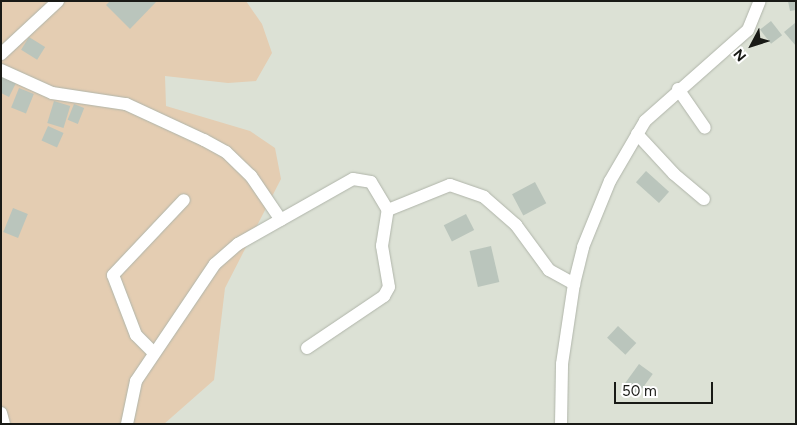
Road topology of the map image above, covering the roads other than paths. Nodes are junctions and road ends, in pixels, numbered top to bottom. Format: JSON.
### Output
{"nodes":[{"id":1,"x":58,"y":1,"type":"edge"},
{"id":2,"x":760,"y":1,"type":"edge"},
{"id":3,"x":1,"y":54,"type":"edge"},
{"id":4,"x":1,"y":70,"type":"edge"},
{"id":5,"x":678,"y":89,"type":"junction"},
{"id":6,"x":705,"y":128,"type":"dead end"},
{"id":7,"x":637,"y":134,"type":"junction"},
{"id":8,"x":704,"y":198,"type":"dead end"},
{"id":9,"x":184,"y":200,"type":"dead end"},
{"id":10,"x":388,"y":210,"type":"junction"},
{"id":11,"x":281,"y":220,"type":"junction"},
{"id":12,"x":574,"y":284,"type":"junction"},
{"id":13,"x":307,"y":348,"type":"dead end"},
{"id":14,"x":153,"y":352,"type":"junction"},
{"id":15,"x":1,"y":414,"type":"edge"},
{"id":16,"x":4,"y":424,"type":"edge"},
{"id":17,"x":127,"y":424,"type":"edge"},
{"id":18,"x":561,"y":424,"type":"edge"}],
"edges":[{"from":1,"to":3,"type":"street"},
{"from":2,"to":5,"type":"street"},
{"from":4,"to":11,"type":"street"},
{"from":5,"to":6,"type":"street"},
{"from":5,"to":7,"type":"street"},
{"from":7,"to":8,"type":"street"},
{"from":7,"to":12,"type":"street"},
{"from":9,"to":14,"type":"street"},
{"from":10,"to":11,"type":"street"},
{"from":10,"to":12,"type":"street"},
{"from":10,"to":13,"type":"street"},
{"from":11,"to":14,"type":"street"},
{"from":12,"to":18,"type":"street"},
{"from":14,"to":17,"type":"street"},
{"from":15,"to":16,"type":"street"}]}
